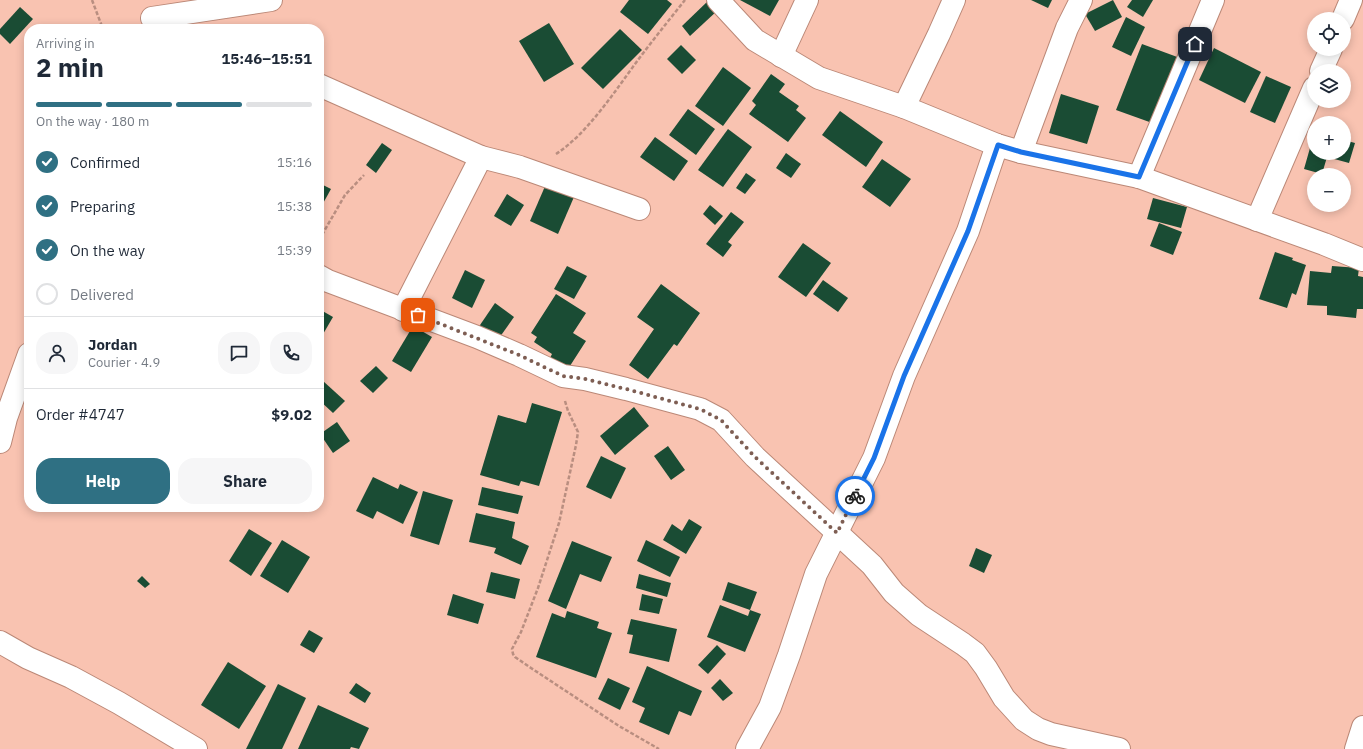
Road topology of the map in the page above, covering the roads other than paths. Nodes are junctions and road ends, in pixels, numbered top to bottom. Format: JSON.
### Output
{"nodes":[{"id":1,"x":271,"y":0,"type":"edge"},
{"id":2,"x":718,"y":0,"type":"edge"},
{"id":3,"x":807,"y":0,"type":"edge"},
{"id":4,"x":954,"y":0,"type":"edge"},
{"id":5,"x":1081,"y":0,"type":"edge"},
{"id":6,"x":1213,"y":0,"type":"edge"},
{"id":7,"x":1351,"y":0,"type":"edge"},
{"id":8,"x":1346,"y":12,"type":"edge"},
{"id":9,"x":153,"y":16,"type":"edge"},
{"id":10,"x":782,"y":56,"type":"junction"},
{"id":11,"x":324,"y":87,"type":"edge"},
{"id":12,"x":1307,"y":104,"type":"edge"},
{"id":13,"x":904,"y":107,"type":"junction"},
{"id":14,"x":998,"y":145,"type":"junction"},
{"id":15,"x":1021,"y":152,"type":"junction"},
{"id":16,"x":481,"y":158,"type":"junction"},
{"id":17,"x":1139,"y":177,"type":"junction"},
{"id":18,"x":639,"y":209,"type":"dead end"},
{"id":19,"x":1257,"y":220,"type":"junction"},
{"id":20,"x":1363,"y":260,"type":"edge"},
{"id":21,"x":324,"y":279,"type":"edge"},
{"id":22,"x":403,"y":310,"type":"junction"},
{"id":23,"x":24,"y":368,"type":"edge"},
{"id":24,"x":0,"y":442,"type":"edge"},
{"id":25,"x":837,"y":533,"type":"junction"},
{"id":26,"x":0,"y":642,"type":"edge"},
{"id":27,"x":1363,"y":727,"type":"edge"},
{"id":28,"x":196,"y":749,"type":"edge"},
{"id":29,"x":747,"y":749,"type":"edge"},
{"id":30,"x":1119,"y":749,"type":"edge"},
{"id":31,"x":1356,"y":749,"type":"edge"}],
"edges":[{"from":1,"to":9,"type":"street"},
{"from":2,"to":10,"type":"street"},
{"from":3,"to":10,"type":"street"},
{"from":4,"to":13,"type":"street"},
{"from":5,"to":15,"type":"street"},
{"from":6,"to":17,"type":"street"},
{"from":7,"to":8,"type":"street"},
{"from":10,"to":13,"type":"street"},
{"from":11,"to":16,"type":"street"},
{"from":12,"to":19,"type":"street"},
{"from":13,"to":14,"type":"street"},
{"from":14,"to":15,"type":"street"},
{"from":14,"to":25,"type":"street"},
{"from":15,"to":17,"type":"street"},
{"from":16,"to":18,"type":"street"},
{"from":16,"to":22,"type":"street"},
{"from":17,"to":19,"type":"street"},
{"from":19,"to":20,"type":"street"},
{"from":21,"to":22,"type":"street"},
{"from":22,"to":25,"type":"street"},
{"from":23,"to":24,"type":"street"},
{"from":25,"to":29,"type":"street"},
{"from":25,"to":30,"type":"street"},
{"from":26,"to":28,"type":"street"},
{"from":27,"to":31,"type":"street"}]}
